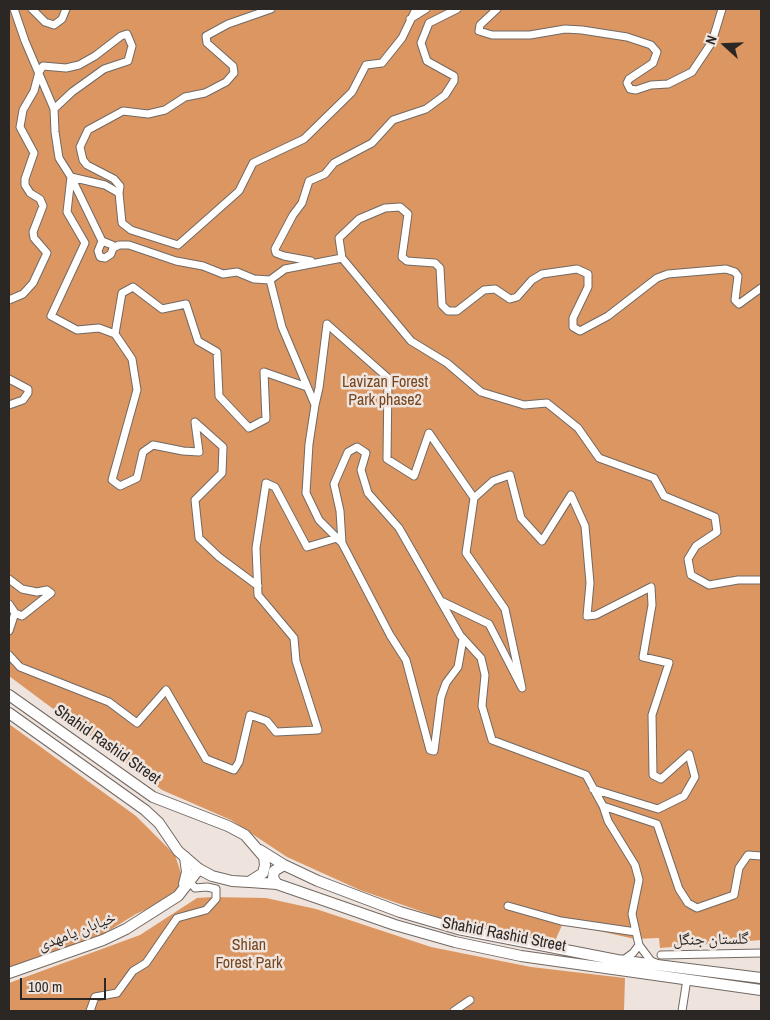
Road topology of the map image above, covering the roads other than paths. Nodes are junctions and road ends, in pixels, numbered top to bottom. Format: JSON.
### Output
{"nodes":[{"id":1,"x":14,"y":9,"type":"edge"},
{"id":2,"x":32,"y":9,"type":"edge"},
{"id":3,"x":66,"y":9,"type":"edge"},
{"id":4,"x":271,"y":9,"type":"edge"},
{"id":5,"x":416,"y":9,"type":"edge"},
{"id":6,"x":426,"y":9,"type":"edge"},
{"id":7,"x":457,"y":9,"type":"edge"},
{"id":8,"x":497,"y":9,"type":"edge"},
{"id":9,"x":722,"y":9,"type":"edge"},
{"id":10,"x":410,"y":19,"type":"junction"},
{"id":11,"x":39,"y":72,"type":"junction"},
{"id":12,"x":54,"y":109,"type":"junction"},
{"id":13,"x":70,"y":177,"type":"junction"},
{"id":14,"x":119,"y":194,"type":"junction"},
{"id":15,"x":102,"y":241,"type":"junction"},
{"id":16,"x":113,"y":248,"type":"junction"},
{"id":17,"x":342,"y":258,"type":"junction"},
{"id":18,"x":313,"y":262,"type":"junction"},
{"id":19,"x":270,"y":280,"type":"junction"},
{"id":20,"x":761,"y":288,"type":"edge"},
{"id":21,"x":9,"y":300,"type":"edge"},
{"id":22,"x":115,"y":334,"type":"junction"},
{"id":23,"x":9,"y":379,"type":"edge"},
{"id":24,"x":307,"y":387,"type":"junction"},
{"id":25,"x":9,"y":405,"type":"edge"},
{"id":26,"x":315,"y":405,"type":"junction"},
{"id":27,"x":474,"y":498,"type":"junction"},
{"id":28,"x":340,"y":541,"type":"junction"},
{"id":29,"x":9,"y":579,"type":"edge"},
{"id":30,"x":761,"y":580,"type":"edge"},
{"id":31,"x":258,"y":586,"type":"junction"},
{"id":32,"x":440,"y":601,"type":"junction"},
{"id":33,"x":9,"y":604,"type":"edge"},
{"id":34,"x":15,"y":613,"type":"junction"},
{"id":35,"x":9,"y":631,"type":"edge"},
{"id":36,"x":463,"y":639,"type":"junction"},
{"id":37,"x":9,"y":655,"type":"edge"},
{"id":38,"x":9,"y":695,"type":"edge"},
{"id":39,"x":9,"y":713,"type":"edge"},
{"id":40,"x":593,"y":789,"type":"junction"},
{"id":41,"x":603,"y":806,"type":"junction"},
{"id":42,"x":258,"y":848,"type":"junction"},
{"id":43,"x":761,"y":856,"type":"edge"},
{"id":44,"x":184,"y":857,"type":"junction"},
{"id":45,"x":284,"y":865,"type":"junction"},
{"id":46,"x":199,"y":869,"type":"junction"},
{"id":47,"x":190,"y":882,"type":"junction"},
{"id":48,"x":248,"y":882,"type":"junction"},
{"id":49,"x":277,"y":884,"type":"junction"},
{"id":50,"x":178,"y":896,"type":"junction"},
{"id":51,"x":508,"y":906,"type":"dead end"},
{"id":52,"x":636,"y":932,"type":"junction"},
{"id":53,"x":639,"y":945,"type":"junction"},
{"id":54,"x":761,"y":953,"type":"edge"},
{"id":55,"x":661,"y":955,"type":"dead end"},
{"id":56,"x":622,"y":961,"type":"junction"},
{"id":57,"x":663,"y":966,"type":"junction"},
{"id":58,"x":9,"y":974,"type":"edge"},
{"id":59,"x":761,"y":978,"type":"edge"},
{"id":60,"x":688,"y":979,"type":"junction"},
{"id":61,"x":761,"y":990,"type":"edge"},
{"id":62,"x":470,"y":1000,"type":"dead end"},
{"id":63,"x":90,"y":1011,"type":"edge"},
{"id":64,"x":454,"y":1011,"type":"edge"},
{"id":65,"x":682,"y":1011,"type":"edge"}],
"edges":[{"from":1,"to":11,"type":"street"},
{"from":2,"to":3,"type":"street"},
{"from":4,"to":14,"type":"street"},
{"from":5,"to":10,"type":"street"},
{"from":6,"to":10,"type":"street"},
{"from":7,"to":18,"type":"street"},
{"from":8,"to":9,"type":"street"},
{"from":10,"to":14,"type":"street"},
{"from":11,"to":12,"type":"street"},
{"from":11,"to":12,"type":"street"},
{"from":11,"to":21,"type":"street"},
{"from":12,"to":13,"type":"street"},
{"from":13,"to":14,"type":"street"},
{"from":13,"to":15,"type":"street"},
{"from":13,"to":22,"type":"street"},
{"from":15,"to":16,"type":"street"},
{"from":15,"to":16,"type":"street"},
{"from":16,"to":19,"type":"street"},
{"from":17,"to":18,"type":"street"},
{"from":17,"to":20,"type":"street"},
{"from":17,"to":30,"type":"street"},
{"from":18,"to":19,"type":"street"},
{"from":19,"to":24,"type":"street"},
{"from":22,"to":24,"type":"street"},
{"from":22,"to":31,"type":"street"},
{"from":23,"to":25,"type":"street"},
{"from":24,"to":26,"type":"street"},
{"from":26,"to":27,"type":"street"},
{"from":26,"to":28,"type":"street"},
{"from":27,"to":32,"type":"street"},
{"from":27,"to":40,"type":"street"},
{"from":28,"to":31,"type":"street"},
{"from":28,"to":32,"type":"street"},
{"from":28,"to":36,"type":"street"},
{"from":29,"to":34,"type":"street"},
{"from":31,"to":37,"type":"street"},
{"from":32,"to":36,"type":"street"},
{"from":33,"to":34,"type":"street"},
{"from":34,"to":35,"type":"street"},
{"from":36,"to":40,"type":"street"},
{"from":38,"to":42,"type":"main road","name":"Shahid Rashid Street"},
{"from":39,"to":44,"type":"main road","name":"Shahid Rashid Street"},
{"from":40,"to":41,"type":"street"},
{"from":41,"to":43,"type":"street"},
{"from":41,"to":52,"type":"street"},
{"from":42,"to":45,"type":"main road","name":"Shahid Rashid Street"},
{"from":42,"to":48,"type":"main road"},
{"from":44,"to":46,"type":"main road","name":"Shahid Rashid Street"},
{"from":44,"to":50,"type":"main road"},
{"from":45,"to":49,"type":"main road"},
{"from":45,"to":56,"type":"main road","name":"Shahid Rashid Street"},
{"from":46,"to":47,"type":"main road","name":"خیابان یامهدی"},
{"from":46,"to":48,"type":"main road","name":"Shahid Rashid Street"},
{"from":47,"to":50,"type":"main road","name":"خیابان یامهدی"},
{"from":47,"to":63,"type":"street"},
{"from":48,"to":49,"type":"main road","name":"Shahid Rashid Street"},
{"from":49,"to":60,"type":"main road","name":"Shahid Rashid Street"},
{"from":50,"to":58,"type":"main road","name":"خیابان یامهدی"},
{"from":51,"to":52,"type":"street"},
{"from":52,"to":53,"type":"street"},
{"from":53,"to":56,"type":"street"},
{"from":53,"to":57,"type":"street"},
{"from":54,"to":55,"type":"street","name":"گلستان جنگل"},
{"from":56,"to":57,"type":"main road","name":"Shahid Rashid Street"},
{"from":57,"to":59,"type":"main road","name":"Shahid Rashid Street"},
{"from":60,"to":61,"type":"main road","name":"Shahid Rashid Street"},
{"from":60,"to":65,"type":"street"},
{"from":62,"to":64,"type":"street"}]}
